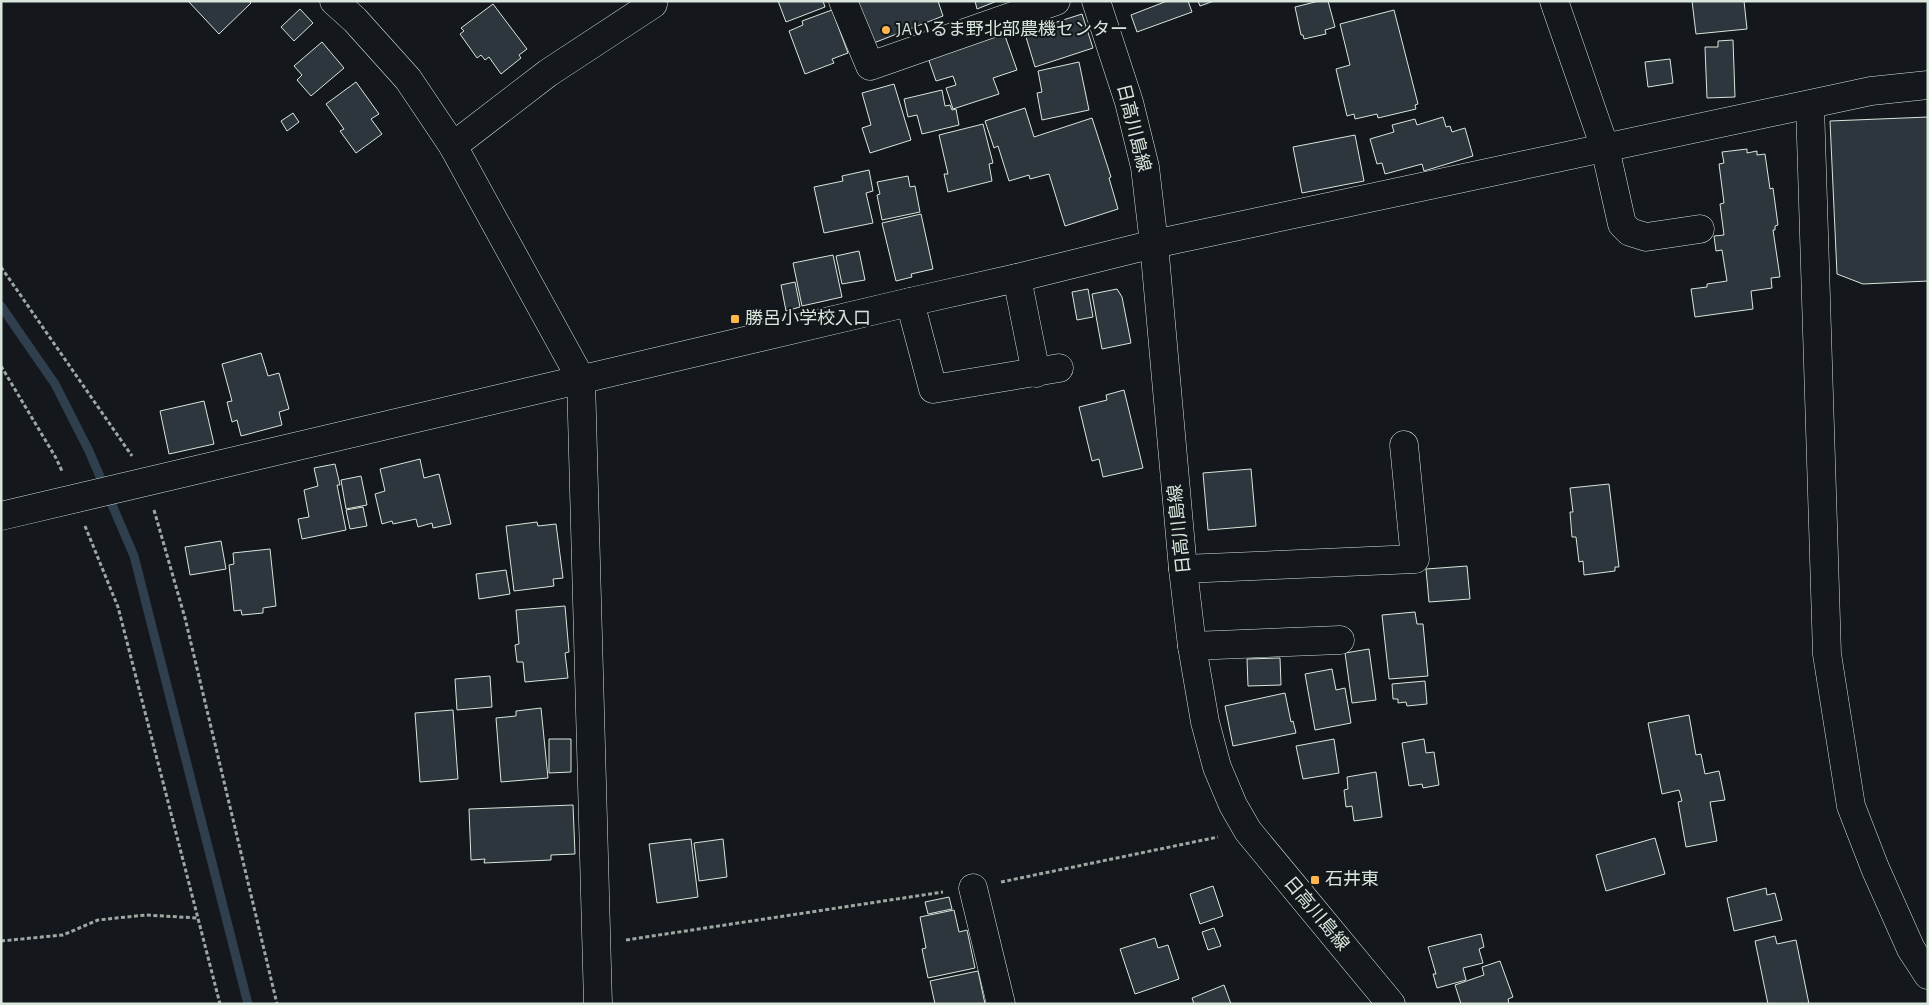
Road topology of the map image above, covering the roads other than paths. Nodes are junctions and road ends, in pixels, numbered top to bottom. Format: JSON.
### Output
{"nodes":[{"id":1,"x":334,"y":1,"type":"edge"},
{"id":2,"x":843,"y":1,"type":"edge"},
{"id":3,"x":1056,"y":1,"type":"edge"},
{"id":4,"x":1096,"y":1,"type":"edge"},
{"id":5,"x":1554,"y":1,"type":"edge"},
{"id":6,"x":654,"y":2,"type":"edge"},
{"id":7,"x":1928,"y":84,"type":"edge"},
{"id":8,"x":1810,"y":106,"type":"junction"},
{"id":9,"x":453,"y":146,"type":"junction"},
{"id":10,"x":1605,"y":148,"type":"junction"},
{"id":11,"x":1700,"y":229,"type":"dead end"},
{"id":12,"x":1154,"y":244,"type":"junction"},
{"id":13,"x":1017,"y":278,"type":"junction"},
{"id":14,"x":910,"y":302,"type":"junction"},
{"id":15,"x":581,"y":379,"type":"junction"},
{"id":16,"x":1404,"y":445,"type":"dead end"},
{"id":17,"x":1,"y":516,"type":"edge"},
{"id":18,"x":1183,"y":569,"type":"junction"},
{"id":19,"x":1340,"y":640,"type":"dead end"},
{"id":20,"x":1192,"y":646,"type":"junction"},
{"id":21,"x":973,"y":888,"type":"road end"},
{"id":22,"x":1928,"y":976,"type":"edge"},
{"id":23,"x":598,"y":1004,"type":"edge"},
{"id":24,"x":1001,"y":1004,"type":"edge"},
{"id":25,"x":1391,"y":1004,"type":"edge"}],
"edges":[{"from":1,"to":9,"type":"street"},
{"from":2,"to":3,"type":"street"},
{"from":4,"to":12,"type":"street","name":"日高川島線"},
{"from":5,"to":10,"type":"street"},
{"from":6,"to":9,"type":"street"},
{"from":7,"to":8,"type":"street"},
{"from":8,"to":10,"type":"street"},
{"from":8,"to":22,"type":"street"},
{"from":9,"to":15,"type":"street"},
{"from":10,"to":11,"type":"street"},
{"from":10,"to":12,"type":"street"},
{"from":12,"to":13,"type":"street"},
{"from":12,"to":18,"type":"street","name":"日高川島線"},
{"from":13,"to":14,"type":"street"},
{"from":13,"to":14,"type":"street"},
{"from":14,"to":15,"type":"street"},
{"from":15,"to":17,"type":"street"},
{"from":15,"to":23,"type":"street"},
{"from":16,"to":18,"type":"street"},
{"from":18,"to":20,"type":"street","name":"日高川島線"},
{"from":19,"to":20,"type":"street"},
{"from":20,"to":25,"type":"street","name":"日高川島線"},
{"from":21,"to":24,"type":"street"}]}
